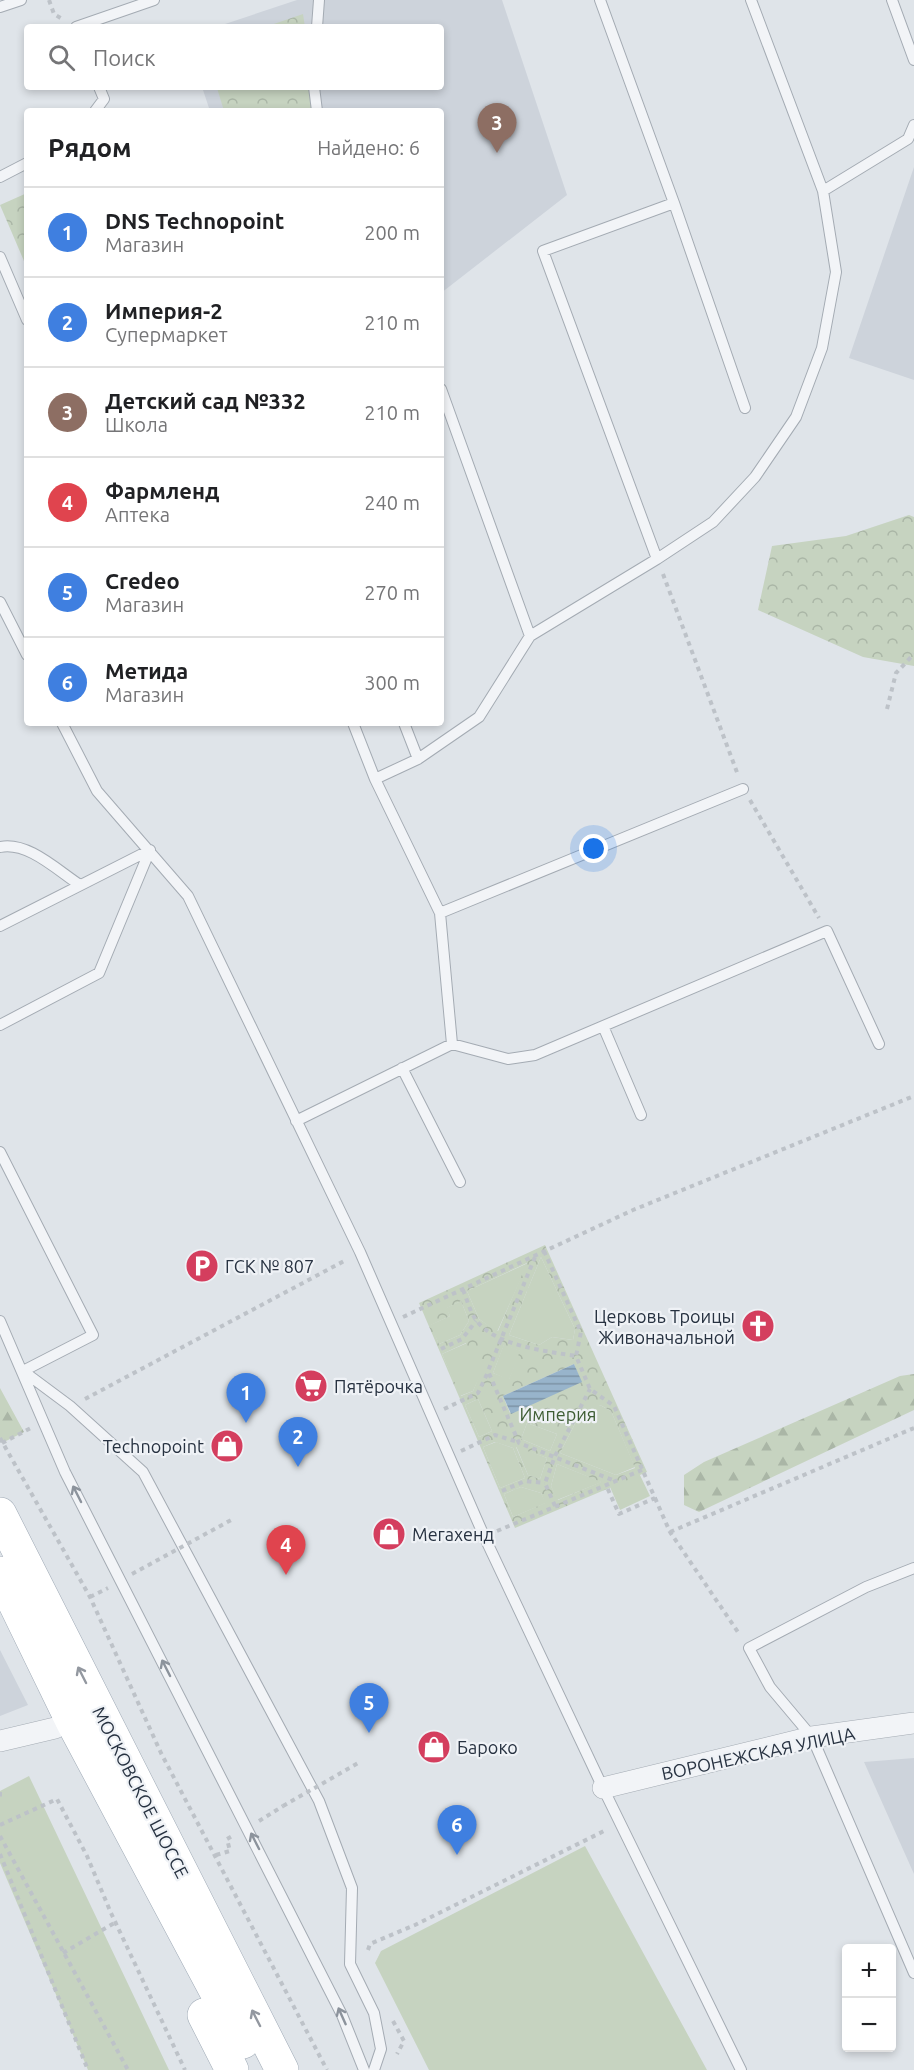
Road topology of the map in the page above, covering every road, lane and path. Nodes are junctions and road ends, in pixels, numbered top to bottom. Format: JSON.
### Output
{"nodes":[{"id":1,"x":21,"y":0,"type":"edge"},
{"id":2,"x":49,"y":0,"type":"edge"},
{"id":3,"x":154,"y":0,"type":"edge"},
{"id":4,"x":319,"y":0,"type":"edge"},
{"id":5,"x":600,"y":0,"type":"edge"},
{"id":6,"x":751,"y":0,"type":"edge"},
{"id":7,"x":892,"y":0,"type":"edge"},
{"id":8,"x":0,"y":7,"type":"edge"},
{"id":9,"x":71,"y":24,"type":"edge"},
{"id":10,"x":85,"y":24,"type":"edge"},
{"id":11,"x":317,"y":24,"type":"edge"},
{"id":12,"x":914,"y":60,"type":"edge"},
{"id":13,"x":100,"y":90,"type":"edge"},
{"id":14,"x":314,"y":90,"type":"edge"},
{"id":15,"x":97,"y":108,"type":"edge"},
{"id":16,"x":317,"y":108,"type":"edge"},
{"id":17,"x":914,"y":125,"type":"edge"},
{"id":18,"x":24,"y":165,"type":"edge"},
{"id":19,"x":0,"y":177,"type":"edge"},
{"id":20,"x":823,"y":191,"type":"junction"},
{"id":21,"x":674,"y":203,"type":"junction"},
{"id":22,"x":0,"y":257,"type":"edge"},
{"id":23,"x":24,"y":313,"type":"edge"},
{"id":24,"x":444,"y":397,"type":"edge"},
{"id":25,"x":746,"y":408,"type":"dead end"},
{"id":26,"x":657,"y":559,"type":"junction"},
{"id":27,"x":0,"y":603,"type":"edge"},
{"id":28,"x":530,"y":636,"type":"junction"},
{"id":29,"x":24,"y":649,"type":"edge"},
{"id":30,"x":914,"y":654,"type":"edge"},
{"id":31,"x":887,"y":709,"type":"dead end"},
{"id":32,"x":64,"y":726,"type":"edge"},
{"id":33,"x":354,"y":726,"type":"edge"},
{"id":34,"x":405,"y":726,"type":"edge"},
{"id":35,"x":418,"y":759,"type":"junction"},
{"id":36,"x":375,"y":778,"type":"junction"},
{"id":37,"x":743,"y":789,"type":"junction"},
{"id":38,"x":0,"y":847,"type":"edge"},
{"id":39,"x":150,"y":850,"type":"junction"},
{"id":40,"x":80,"y":885,"type":"junction"},
{"id":41,"x":440,"y":913,"type":"junction"},
{"id":42,"x":0,"y":926,"type":"edge"},
{"id":43,"x":827,"y":931,"type":"junction"},
{"id":44,"x":0,"y":1025,"type":"edge"},
{"id":45,"x":603,"y":1026,"type":"junction"},
{"id":46,"x":452,"y":1044,"type":"junction"},
{"id":47,"x":879,"y":1044,"type":"dead end"},
{"id":48,"x":402,"y":1068,"type":"junction"},
{"id":49,"x":914,"y":1096,"type":"edge"},
{"id":50,"x":641,"y":1115,"type":"dead end"},
{"id":51,"x":296,"y":1121,"type":"junction"},
{"id":52,"x":0,"y":1152,"type":"edge"},
{"id":53,"x":460,"y":1182,"type":"dead end"},
{"id":54,"x":544,"y":1251,"type":"junction"},
{"id":55,"x":360,"y":1252,"type":"junction"},
{"id":56,"x":535,"y":1256,"type":"junction"},
{"id":57,"x":463,"y":1290,"type":"junction"},
{"id":58,"x":0,"y":1321,"type":"edge"},
{"id":59,"x":476,"y":1321,"type":"junction"},
{"id":60,"x":392,"y":1322,"type":"junction"},
{"id":61,"x":501,"y":1339,"type":"junction"},
{"id":62,"x":441,"y":1349,"type":"dead end"},
{"id":63,"x":576,"y":1356,"type":"junction"},
{"id":64,"x":23,"y":1371,"type":"junction"},
{"id":65,"x":488,"y":1371,"type":"junction"},
{"id":66,"x":590,"y":1389,"type":"junction"},
{"id":67,"x":70,"y":1406,"type":"junction"},
{"id":68,"x":431,"y":1415,"type":"junction"},
{"id":69,"x":44,"y":1421,"type":"junction"},
{"id":70,"x":914,"y":1428,"type":"edge"},
{"id":71,"x":1,"y":1441,"type":"edge"},
{"id":72,"x":519,"y":1443,"type":"junction"},
{"id":73,"x":555,"y":1456,"type":"junction"},
{"id":74,"x":449,"y":1457,"type":"junction"},
{"id":75,"x":642,"y":1470,"type":"junction"},
{"id":76,"x":615,"y":1481,"type":"junction"},
{"id":77,"x":545,"y":1484,"type":"junction"},
{"id":78,"x":606,"y":1485,"type":"junction"},
{"id":79,"x":502,"y":1491,"type":"dead end"},
{"id":80,"x":655,"y":1498,"type":"junction"},
{"id":81,"x":555,"y":1506,"type":"junction"},
{"id":82,"x":0,"y":1514,"type":"edge"},
{"id":83,"x":233,"y":1519,"type":"dead end"},
{"id":84,"x":670,"y":1532,"type":"junction"},
{"id":85,"x":484,"y":1536,"type":"junction"},
{"id":86,"x":914,"y":1568,"type":"edge"},
{"id":87,"x":0,"y":1574,"type":"edge"},
{"id":88,"x":132,"y":1575,"type":"dead end"},
{"id":89,"x":0,"y":1619,"type":"edge"},
{"id":90,"x":749,"y":1648,"type":"junction"},
{"id":91,"x":914,"y":1723,"type":"edge"},
{"id":92,"x":64,"y":1726,"type":"junction"},
{"id":93,"x":812,"y":1737,"type":"junction"},
{"id":94,"x":0,"y":1741,"type":"edge"},
{"id":95,"x":360,"y":1762,"type":"dead end"},
{"id":96,"x":603,"y":1788,"type":"junction"},
{"id":97,"x":0,"y":1792,"type":"edge"},
{"id":98,"x":0,"y":1800,"type":"edge"},
{"id":99,"x":275,"y":1811,"type":"dead end"},
{"id":100,"x":620,"y":1823,"type":"junction"},
{"id":101,"x":0,"y":1825,"type":"edge"},
{"id":102,"x":0,"y":1836,"type":"edge"},
{"id":103,"x":0,"y":1854,"type":"edge"},
{"id":104,"x":116,"y":1923,"type":"junction"},
{"id":105,"x":63,"y":1953,"type":"junction"},
{"id":106,"x":366,"y":1954,"type":"dead end"},
{"id":107,"x":914,"y":1973,"type":"edge"},
{"id":108,"x":388,"y":2012,"type":"dead end"},
{"id":109,"x":393,"y":2060,"type":"dead end"},
{"id":110,"x":88,"y":2070,"type":"edge"},
{"id":111,"x":128,"y":2070,"type":"edge"},
{"id":112,"x":185,"y":2070,"type":"edge"},
{"id":113,"x":232,"y":2070,"type":"edge"},
{"id":114,"x":258,"y":2070,"type":"edge"},
{"id":115,"x":282,"y":2070,"type":"edge"},
{"id":116,"x":327,"y":2070,"type":"edge"},
{"id":117,"x":364,"y":2070,"type":"edge"},
{"id":118,"x":374,"y":2070,"type":"edge"},
{"id":119,"x":741,"y":2070,"type":"edge"}],
"edges":[{"from":1,"to":8,"type":"lane"},
{"from":2,"to":9,"type":"path"},
{"from":3,"to":10,"type":"lane"},
{"from":4,"to":11,"type":"lane"},
{"from":5,"to":21,"type":"lane"},
{"from":6,"to":20,"type":"lane"},
{"from":7,"to":12,"type":"lane"},
{"from":13,"to":15,"type":"lane"},
{"from":14,"to":16,"type":"lane"},
{"from":17,"to":20,"type":"lane"},
{"from":18,"to":19,"type":"lane"},
{"from":20,"to":26,"type":"lane"},
{"from":21,"to":25,"type":"lane"},
{"from":21,"to":26,"type":"lane"},
{"from":22,"to":23,"type":"lane"},
{"from":24,"to":28,"type":"lane"},
{"from":26,"to":28,"type":"lane"},
{"from":26,"to":37,"type":"path"},
{"from":27,"to":29,"type":"lane"},
{"from":28,"to":35,"type":"lane"},
{"from":30,"to":31,"type":"path"},
{"from":32,"to":39,"type":"lane"},
{"from":33,"to":36,"type":"lane"},
{"from":34,"to":35,"type":"lane"},
{"from":35,"to":36,"type":"lane"},
{"from":36,"to":41,"type":"lane"},
{"from":37,"to":41,"type":"lane"},
{"from":37,"to":43,"type":"path"},
{"from":38,"to":40,"type":"lane"},
{"from":39,"to":40,"type":"lane"},
{"from":39,"to":44,"type":"lane"},
{"from":39,"to":51,"type":"lane"},
{"from":40,"to":42,"type":"lane"},
{"from":41,"to":46,"type":"lane"},
{"from":43,"to":45,"type":"lane"},
{"from":43,"to":47,"type":"lane"},
{"from":45,"to":46,"type":"lane"},
{"from":45,"to":50,"type":"lane"},
{"from":46,"to":48,"type":"lane"},
{"from":48,"to":51,"type":"lane"},
{"from":48,"to":53,"type":"lane"},
{"from":49,"to":54,"type":"path"},
{"from":51,"to":55,"type":"lane"},
{"from":52,"to":64,"type":"lane"},
{"from":54,"to":56,"type":"path"},
{"from":54,"to":63,"type":"path"},
{"from":55,"to":60,"type":"lane"},
{"from":55,"to":67,"type":"path"},
{"from":56,"to":57,"type":"path"},
{"from":56,"to":61,"type":"path"},
{"from":57,"to":59,"type":"path"},
{"from":57,"to":60,"type":"path"},
{"from":58,"to":64,"type":"lane"},
{"from":59,"to":61,"type":"path"},
{"from":59,"to":62,"type":"path"},
{"from":60,"to":68,"type":"lane"},
{"from":61,"to":63,"type":"path"},
{"from":61,"to":65,"type":"path"},
{"from":63,"to":66,"type":"path"},
{"from":64,"to":67,"type":"lane"},
{"from":64,"to":69,"type":"lane"},
{"from":65,"to":68,"type":"path"},
{"from":65,"to":72,"type":"path"},
{"from":66,"to":73,"type":"path"},
{"from":66,"to":75,"type":"path"},
{"from":67,"to":118,"type":"lane"},
{"from":68,"to":74,"type":"lane"},
{"from":69,"to":71,"type":"path"},
{"from":117,"to":69,"type":"lane","one_way":true},
{"from":70,"to":84,"type":"path"},
{"from":71,"to":116,"type":"path"},
{"from":72,"to":73,"type":"path"},
{"from":72,"to":74,"type":"path"},
{"from":73,"to":76,"type":"path"},
{"from":73,"to":77,"type":"path"},
{"from":74,"to":85,"type":"lane"},
{"from":75,"to":76,"type":"path"},
{"from":75,"to":80,"type":"path"},
{"from":76,"to":78,"type":"path"},
{"from":77,"to":79,"type":"path"},
{"from":77,"to":81,"type":"path"},
{"from":78,"to":80,"type":"path"},
{"from":78,"to":81,"type":"path"},
{"from":80,"to":84,"type":"path"},
{"from":81,"to":85,"type":"path"},
{"from":115,"to":82,"type":"main road","name":"МОСКОВСКОЕ ШОССЕ","one_way":true},
{"from":83,"to":88,"type":"path","bridge":true},
{"from":84,"to":90,"type":"path"},
{"from":85,"to":96,"type":"lane"},
{"from":86,"to":90,"type":"lane"},
{"from":87,"to":92,"type":"main road","name":"МОСКОВСКОЕ ШОССЕ"},
{"from":89,"to":92,"type":"main road","name":"МОСКОВСКОЕ ШОССЕ"},
{"from":90,"to":93,"type":"lane"},
{"from":91,"to":93,"type":"street","name":"ВОРОНЕЖСКАЯ УЛИЦА"},
{"from":92,"to":94,"type":"street"},
{"from":92,"to":113,"type":"main road","name":"МОСКОВСКОЕ ШОССЕ"},
{"from":92,"to":114,"type":"main road","name":"МОСКОВСКОЕ ШОССЕ"},
{"from":93,"to":96,"type":"street","name":"ВОРОНЕЖСКАЯ УЛИЦА"},
{"from":93,"to":107,"type":"lane"},
{"from":95,"to":99,"type":"path","bridge":true},
{"from":96,"to":100,"type":"lane"},
{"from":97,"to":98,"type":"path"},
{"from":100,"to":106,"type":"path"},
{"from":100,"to":119,"type":"lane"},
{"from":101,"to":104,"type":"path"},
{"from":102,"to":105,"type":"path"},
{"from":103,"to":110,"type":"path"},
{"from":104,"to":105,"type":"path"},
{"from":104,"to":112,"type":"path"},
{"from":105,"to":111,"type":"path"},
{"from":108,"to":109,"type":"path"}]}
